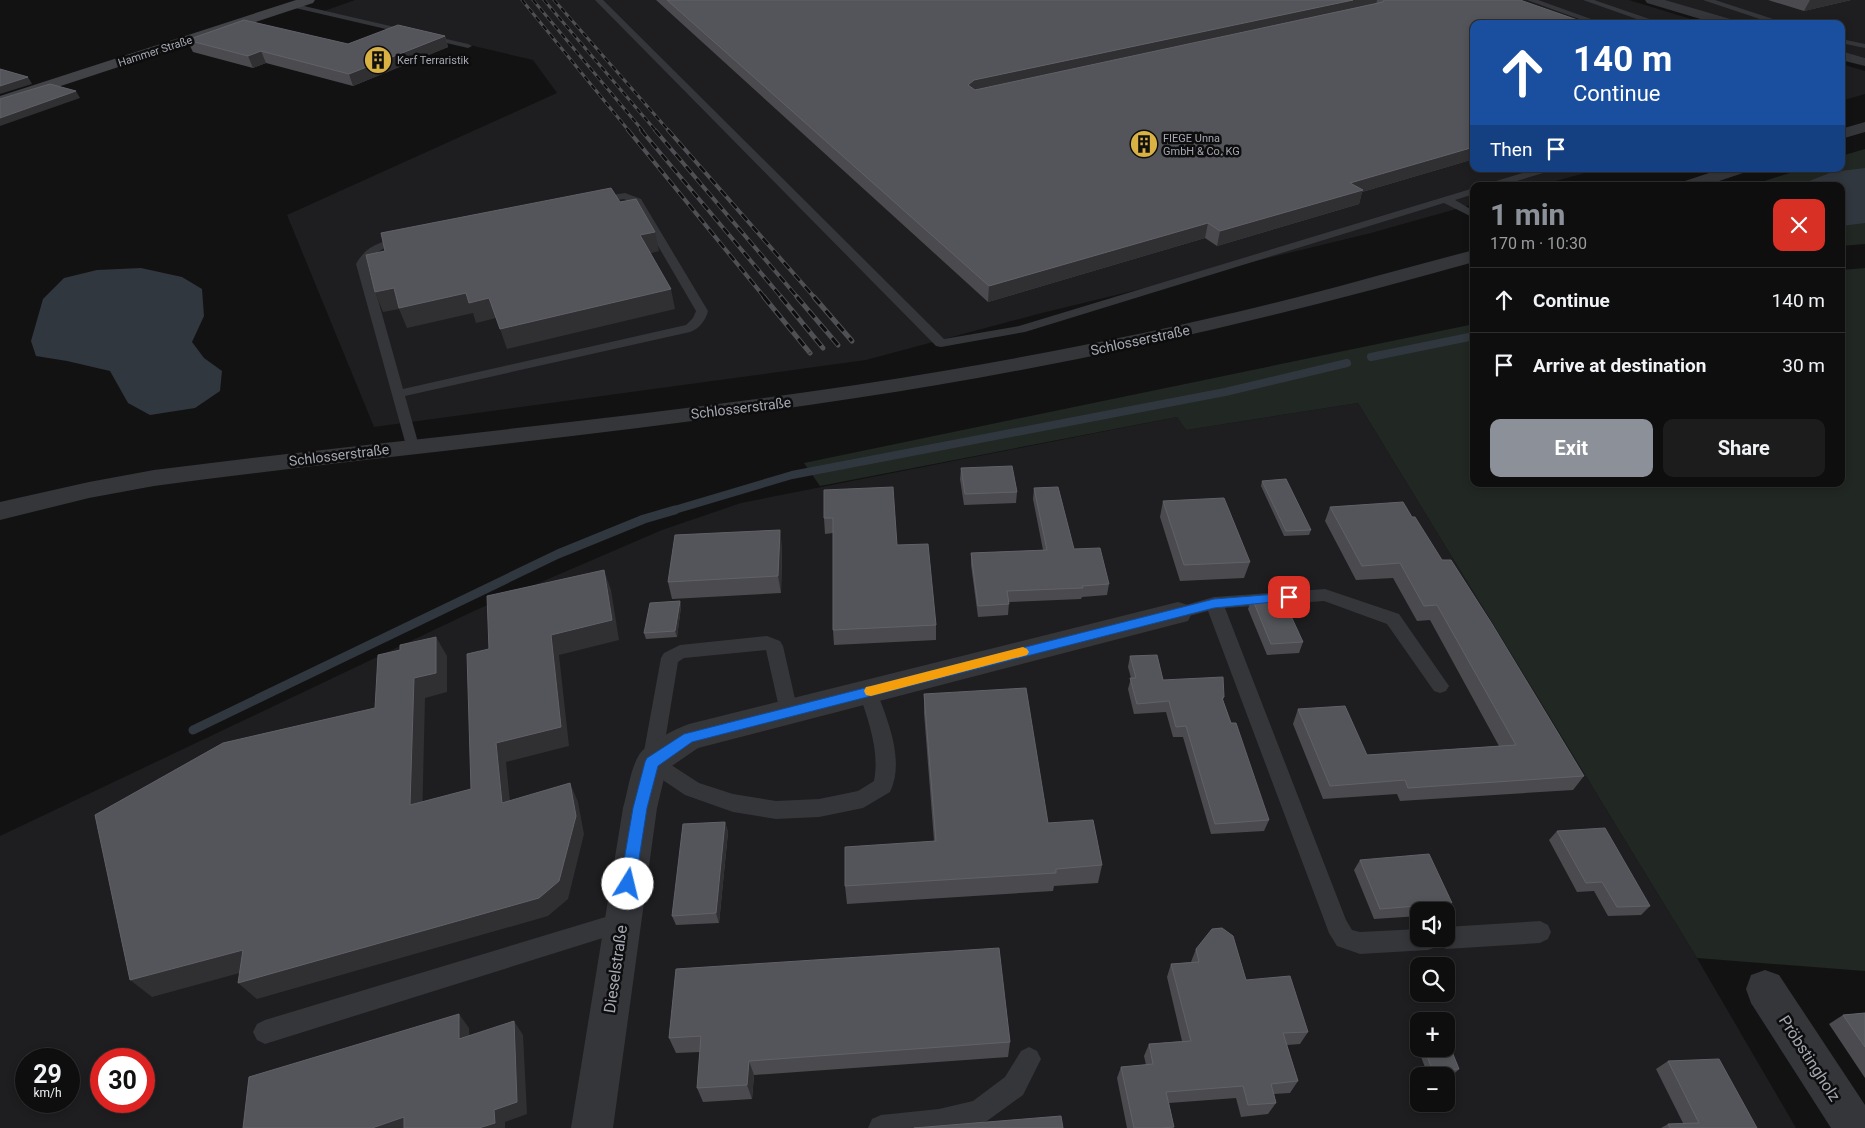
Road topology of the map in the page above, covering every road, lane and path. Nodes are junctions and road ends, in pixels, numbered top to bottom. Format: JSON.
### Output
{"nodes":[{"id":1,"x":309,"y":0,"type":"edge"},
{"id":2,"x":599,"y":0,"type":"edge"},
{"id":3,"x":1531,"y":0,"type":"edge"},
{"id":4,"x":1586,"y":0,"type":"edge"},
{"id":5,"x":1651,"y":0,"type":"edge"},
{"id":6,"x":1707,"y":0,"type":"edge"},
{"id":7,"x":1726,"y":0,"type":"edge"},
{"id":8,"x":294,"y":5,"type":"junction"},
{"id":9,"x":1589,"y":20,"type":"edge"},
{"id":10,"x":1648,"y":20,"type":"edge"},
{"id":11,"x":1718,"y":20,"type":"edge"},
{"id":12,"x":1780,"y":20,"type":"edge"},
{"id":13,"x":1781,"y":20,"type":"edge"},
{"id":14,"x":1845,"y":43,"type":"edge"},
{"id":15,"x":468,"y":46,"type":"dead end"},
{"id":16,"x":1865,"y":46,"type":"edge"},
{"id":17,"x":1845,"y":56,"type":"edge"},
{"id":18,"x":1865,"y":62,"type":"edge"},
{"id":19,"x":0,"y":101,"type":"edge"},
{"id":20,"x":1865,"y":127,"type":"edge"},
{"id":21,"x":1845,"y":133,"type":"edge"},
{"id":22,"x":1536,"y":172,"type":"edge"},
{"id":23,"x":1728,"y":172,"type":"edge"},
{"id":24,"x":1503,"y":182,"type":"edge"},
{"id":25,"x":1700,"y":182,"type":"edge"},
{"id":26,"x":1470,"y":192,"type":"edge"},
{"id":27,"x":1446,"y":200,"type":"junction"},
{"id":28,"x":579,"y":204,"type":"edge"},
{"id":29,"x":1470,"y":213,"type":"edge"},
{"id":30,"x":418,"y":237,"type":"edge"},
{"id":31,"x":1470,"y":257,"type":"edge"},
{"id":32,"x":398,"y":394,"type":"junction"},
{"id":33,"x":412,"y":446,"type":"junction"},
{"id":34,"x":0,"y":511,"type":"edge"},
{"id":35,"x":1214,"y":603,"type":"junction"},
{"id":36,"x":1178,"y":612,"type":"joint"},
{"id":37,"x":1440,"y":686,"type":"dead end"},
{"id":38,"x":868,"y":692,"type":"junction"},
{"id":39,"x":789,"y":712,"type":"junction"},
{"id":40,"x":652,"y":762,"type":"junction"},
{"id":41,"x":622,"y":922,"type":"junction"},
{"id":42,"x":1540,"y":932,"type":"dead end"},
{"id":43,"x":1455,"y":937,"type":"edge"},
{"id":44,"x":1410,"y":940,"type":"edge"},
{"id":45,"x":1765,"y":988,"type":"dead end"},
{"id":46,"x":265,"y":1032,"type":"dead end"},
{"id":47,"x":1028,"y":1059,"type":"dead end"},
{"id":48,"x":592,"y":1128,"type":"edge"},
{"id":49,"x":881,"y":1128,"type":"edge"},
{"id":50,"x":1855,"y":1128,"type":"edge"}],
"edges":[{"from":1,"to":8,"type":"main road","name":"Hammer Straße"},
{"from":2,"to":27,"type":"lane"},
{"from":3,"to":9,"type":"lane"},
{"from":4,"to":10,"type":"lane"},
{"from":5,"to":11,"type":"street"},
{"from":6,"to":12,"type":"lane"},
{"from":7,"to":13,"type":"lane"},
{"from":8,"to":15,"type":"lane"},
{"from":8,"to":19,"type":"main road","name":"Hammer Straße"},
{"from":14,"to":16,"type":"lane"},
{"from":17,"to":18,"type":"street"},
{"from":20,"to":21,"type":"street"},
{"from":22,"to":24,"type":"lane"},
{"from":23,"to":25,"type":"street"},
{"from":26,"to":27,"type":"lane"},
{"from":27,"to":29,"type":"lane"},
{"from":28,"to":32,"type":"lane"},
{"from":30,"to":32,"type":"lane"},
{"from":31,"to":33,"type":"street","name":"Schlosserstraße"},
{"from":32,"to":33,"type":"lane"},
{"from":33,"to":34,"type":"street","name":"Schlosserstraße"},
{"from":35,"to":36,"type":"lane"},
{"from":35,"to":37,"type":"lane"},
{"from":35,"to":44,"type":"lane"},
{"from":36,"to":38,"type":"street"},
{"from":38,"to":39,"type":"street"},
{"from":38,"to":40,"type":"lane"},
{"from":39,"to":40,"type":"street"},
{"from":39,"to":40,"type":"lane"},
{"from":40,"to":41,"type":"street","name":"Dieselstraße"},
{"from":41,"to":46,"type":"lane"},
{"from":41,"to":48,"type":"street","name":"Dieselstraße"},
{"from":42,"to":43,"type":"lane"},
{"from":45,"to":50,"type":"street","name":"Pröbstingholz"},
{"from":47,"to":49,"type":"lane"}]}
